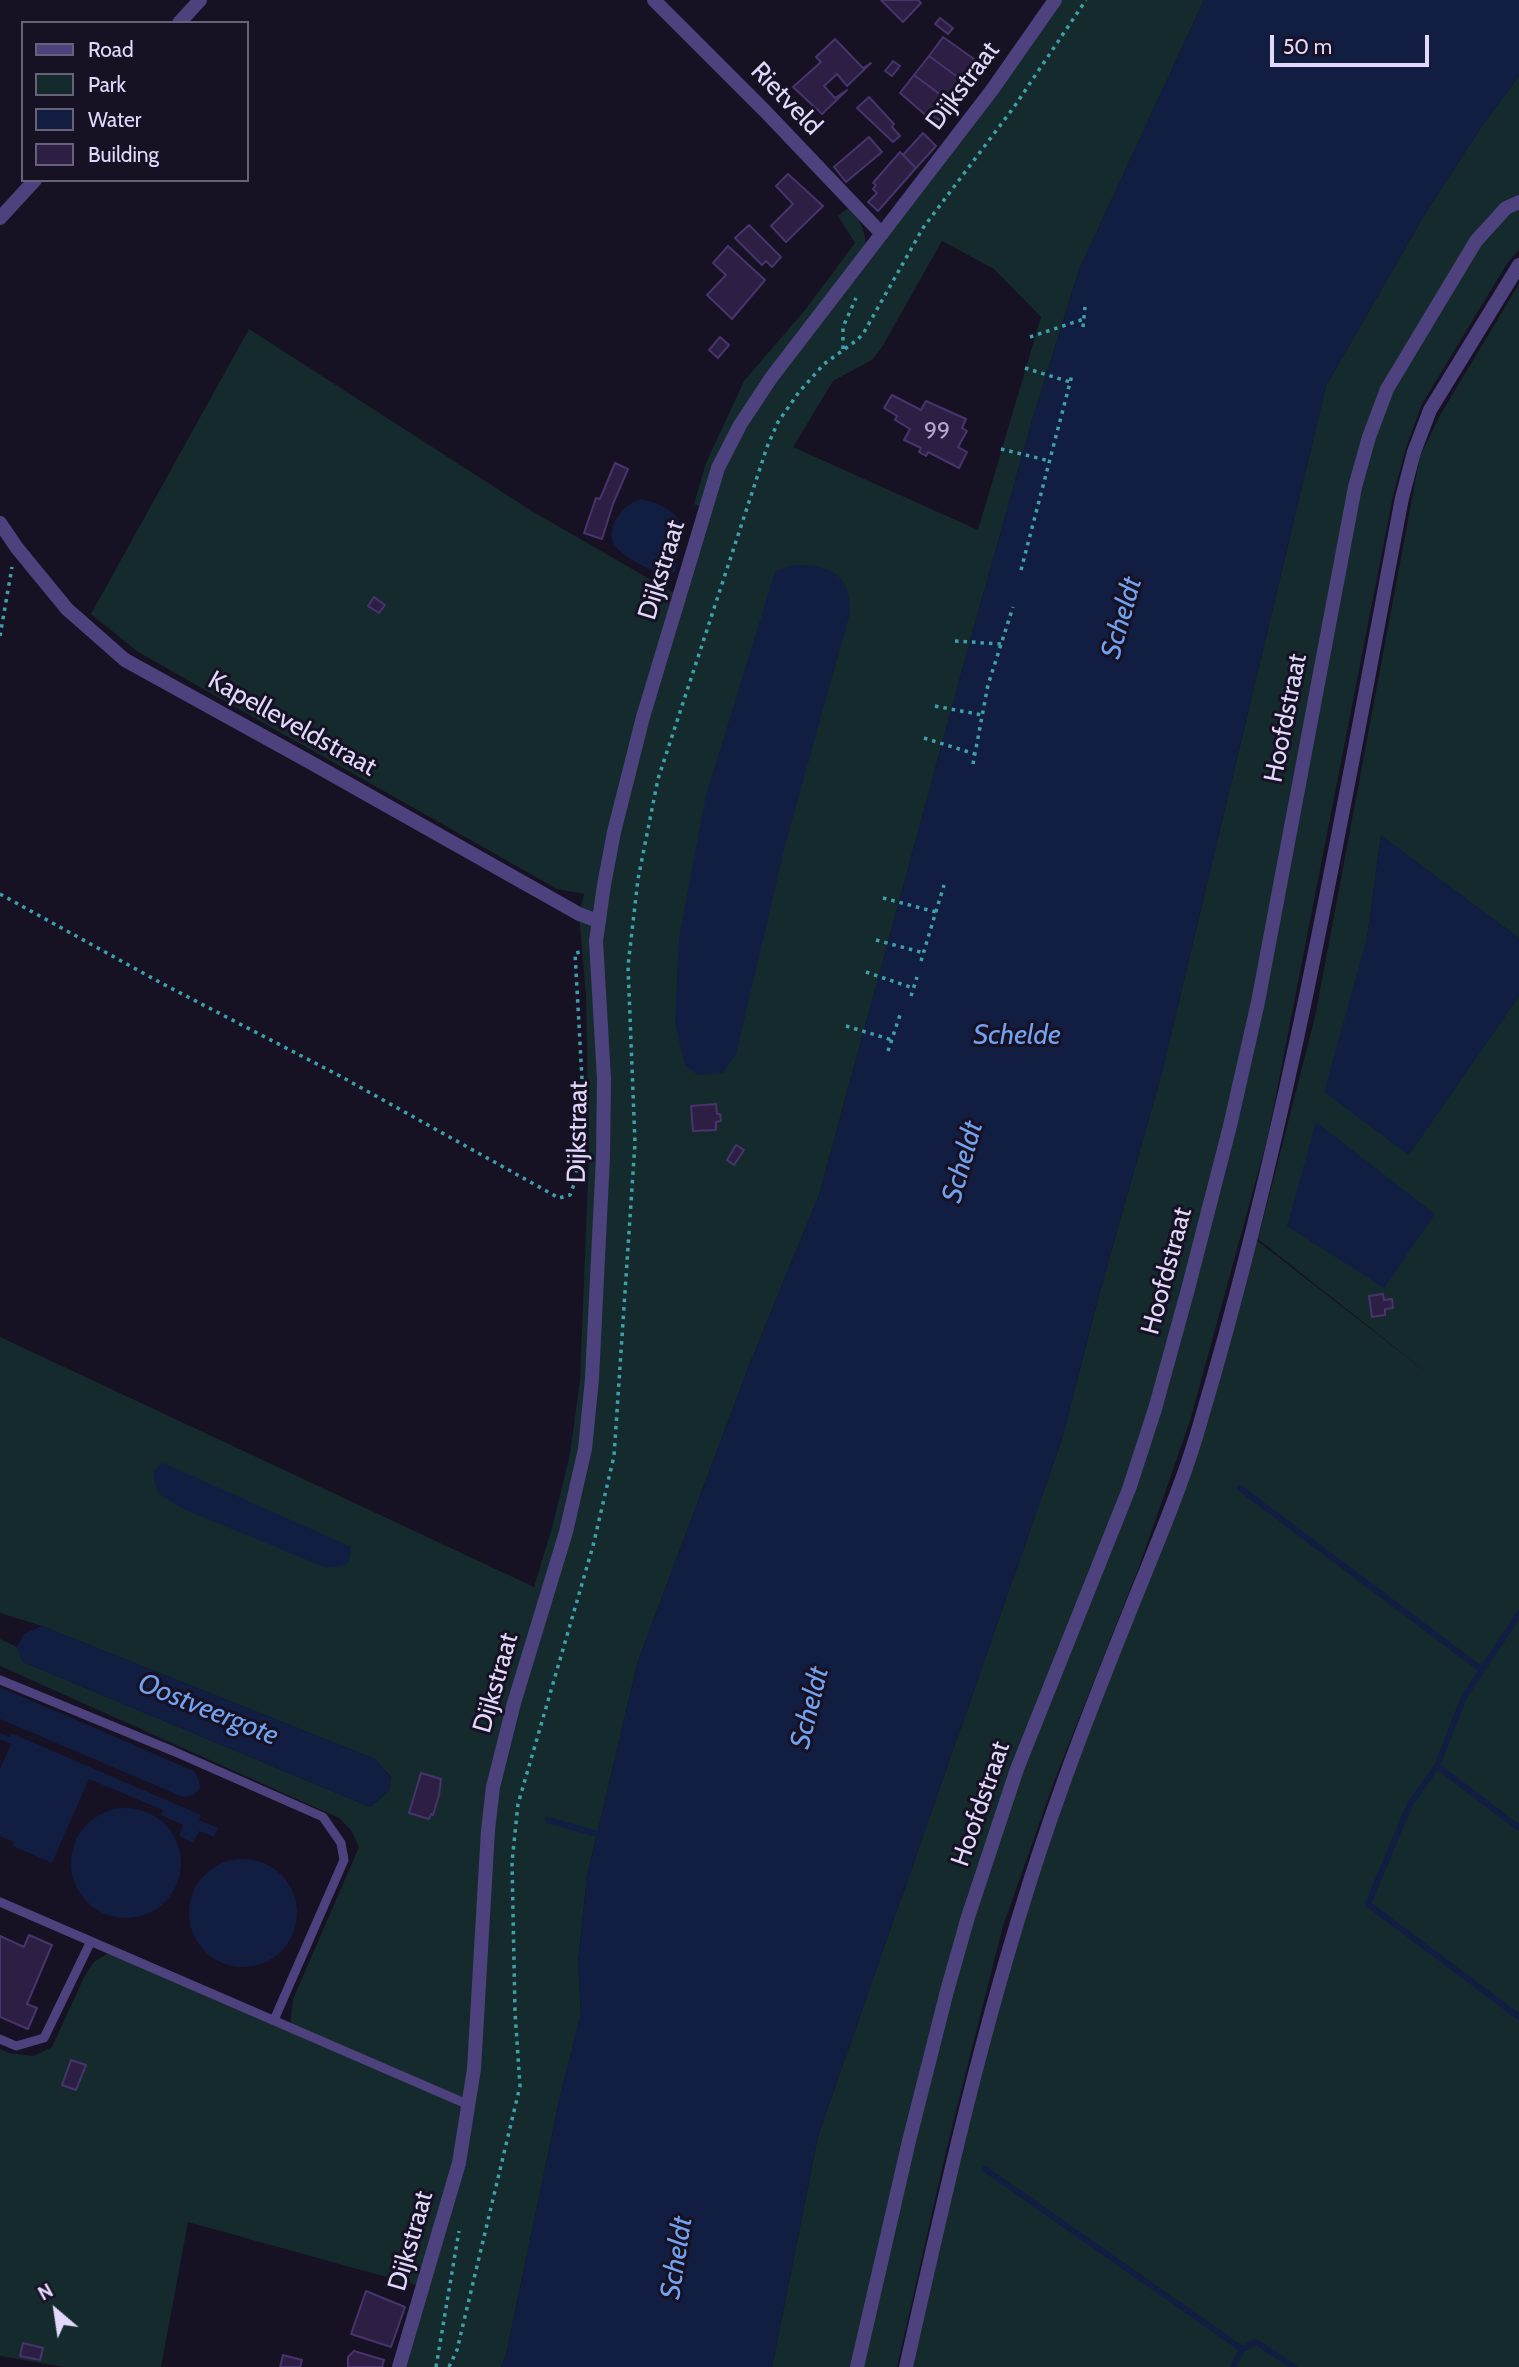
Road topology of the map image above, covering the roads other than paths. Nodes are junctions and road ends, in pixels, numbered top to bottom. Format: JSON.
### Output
{"nodes":[{"id":1,"x":200,"y":0,"type":"edge"},
{"id":2,"x":654,"y":0,"type":"edge"},
{"id":3,"x":1055,"y":0,"type":"edge"},
{"id":4,"x":181,"y":21,"type":"edge"},
{"id":5,"x":33,"y":182,"type":"edge"},
{"id":6,"x":1519,"y":202,"type":"edge"},
{"id":7,"x":0,"y":218,"type":"edge"},
{"id":8,"x":882,"y":234,"type":"junction"},
{"id":9,"x":1519,"y":265,"type":"edge"},
{"id":10,"x":0,"y":523,"type":"edge"},
{"id":11,"x":598,"y":921,"type":"junction"},
{"id":12,"x":0,"y":1680,"type":"edge"},
{"id":13,"x":0,"y":1902,"type":"edge"},
{"id":14,"x":91,"y":1941,"type":"junction"},
{"id":15,"x":274,"y":2020,"type":"junction"},
{"id":16,"x":0,"y":2039,"type":"edge"},
{"id":17,"x":469,"y":2105,"type":"junction"},
{"id":18,"x":399,"y":2367,"type":"edge"},
{"id":19,"x":857,"y":2367,"type":"edge"},
{"id":20,"x":906,"y":2367,"type":"edge"}],
"edges":[{"from":1,"to":4,"type":"street"},
{"from":2,"to":8,"type":"street","name":"Rietveld"},
{"from":3,"to":8,"type":"street","name":"Dijkstraat"},
{"from":5,"to":7,"type":"street"},
{"from":6,"to":19,"type":"street","name":"Hoofdstraat"},
{"from":8,"to":11,"type":"street","name":"Dijkstraat"},
{"from":9,"to":20,"type":"street"},
{"from":10,"to":11,"type":"street","name":"Kapelleveldstraat"},
{"from":11,"to":17,"type":"street","name":"Dijkstraat"},
{"from":12,"to":15,"type":"lane"},
{"from":13,"to":14,"type":"lane"},
{"from":14,"to":15,"type":"lane"},
{"from":14,"to":16,"type":"lane"},
{"from":15,"to":17,"type":"lane"},
{"from":17,"to":18,"type":"street","name":"Dijkstraat"}]}
